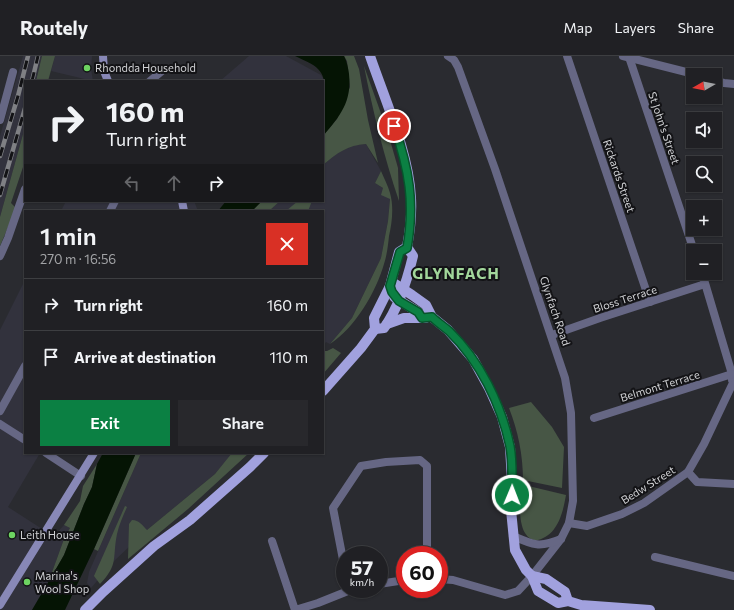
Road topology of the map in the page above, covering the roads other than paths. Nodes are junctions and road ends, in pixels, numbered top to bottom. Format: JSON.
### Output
{"nodes":[{"id":1,"x":103,"y":56,"type":"edge"},
{"id":2,"x":370,"y":56,"type":"edge"},
{"id":3,"x":448,"y":56,"type":"edge"},
{"id":4,"x":567,"y":56,"type":"edge"},
{"id":5,"x":626,"y":57,"type":"edge"},
{"id":6,"x":652,"y":59,"type":"edge"},
{"id":7,"x":162,"y":71,"type":"dead end"},
{"id":8,"x":686,"y":71,"type":"edge"},
{"id":9,"x":13,"y":72,"type":"dead end"},
{"id":10,"x":108,"y":80,"type":"edge"},
{"id":11,"x":151,"y":80,"type":"edge"},
{"id":12,"x":722,"y":82,"type":"edge"},
{"id":13,"x":734,"y":84,"type":"edge"},
{"id":14,"x":0,"y":120,"type":"edge"},
{"id":15,"x":24,"y":192,"type":"edge"},
{"id":16,"x":692,"y":244,"type":"edge"},
{"id":17,"x":407,"y":248,"type":"junction"},
{"id":18,"x":0,"y":256,"type":"edge"},
{"id":19,"x":704,"y":280,"type":"edge"},
{"id":20,"x":391,"y":284,"type":"junction"},
{"id":21,"x":705,"y":284,"type":"junction"},
{"id":22,"x":403,"y":290,"type":"junction"},
{"id":23,"x":399,"y":301,"type":"junction"},
{"id":24,"x":650,"y":302,"type":"junction"},
{"id":25,"x":427,"y":318,"type":"junction"},
{"id":26,"x":387,"y":324,"type":"junction"},
{"id":27,"x":375,"y":329,"type":"junction"},
{"id":28,"x":552,"y":335,"type":"junction"},
{"id":29,"x":24,"y":368,"type":"edge"},
{"id":30,"x":732,"y":374,"type":"junction"},
{"id":31,"x":733,"y":385,"type":"edge"},
{"id":32,"x":324,"y":390,"type":"edge"},
{"id":33,"x":0,"y":411,"type":"edge"},
{"id":34,"x":594,"y":418,"type":"dead end"},
{"id":35,"x":0,"y":424,"type":"edge"},
{"id":36,"x":24,"y":439,"type":"edge"},
{"id":37,"x":48,"y":454,"type":"edge"},
{"id":38,"x":93,"y":454,"type":"edge"},
{"id":39,"x":263,"y":454,"type":"edge"},
{"id":40,"x":688,"y":472,"type":"junction"},
{"id":41,"x":81,"y":476,"type":"junction"},
{"id":42,"x":734,"y":484,"type":"edge"},
{"id":43,"x":569,"y":523,"type":"junction"},
{"id":44,"x":513,"y":536,"type":"junction"},
{"id":45,"x":561,"y":539,"type":"junction"},
{"id":46,"x":272,"y":541,"type":"dead end"},
{"id":47,"x":340,"y":546,"type":"edge"},
{"id":48,"x":427,"y":546,"type":"edge"},
{"id":49,"x":655,"y":557,"type":"dead end"},
{"id":50,"x":532,"y":576,"type":"junction"},
{"id":51,"x":734,"y":576,"type":"edge"},
{"id":52,"x":448,"y":580,"type":"edge"},
{"id":53,"x":336,"y":595,"type":"edge"},
{"id":54,"x":568,"y":601,"type":"junction"},
{"id":55,"x":0,"y":605,"type":"edge"},
{"id":56,"x":85,"y":610,"type":"edge"},
{"id":57,"x":295,"y":610,"type":"edge"},
{"id":58,"x":650,"y":610,"type":"edge"}],
"edges":[{"from":1,"to":10,"type":"main road"},
{"from":2,"to":17,"type":"main road"},
{"from":3,"to":28,"type":"street","name":"Glynfach Road"},
{"from":4,"to":24,"type":"street","name":"Rickards Street"},
{"from":5,"to":6,"type":"street"},
{"from":5,"to":16,"type":"street","name":"St John's Street"},
{"from":6,"to":8,"type":"street"},
{"from":7,"to":11,"type":"street"},
{"from":9,"to":14,"type":"street"},
{"from":12,"to":13,"type":"street"},
{"from":15,"to":18,"type":"street"},
{"from":17,"to":20,"type":"main road"},
{"from":17,"to":22,"type":"main road"},
{"from":19,"to":21,"type":"street"},
{"from":20,"to":22,"type":"main road"},
{"from":20,"to":23,"type":"main road"},
{"from":20,"to":27,"type":"main road"},
{"from":21,"to":24,"type":"street","name":"Bloss Terrace"},
{"from":21,"to":30,"type":"street"},
{"from":22,"to":23,"type":"main road"},
{"from":22,"to":25,"type":"main road"},
{"from":23,"to":25,"type":"main road"},
{"from":23,"to":26,"type":"main road"},
{"from":24,"to":28,"type":"street","name":"Bloss Terrace"},
{"from":25,"to":26,"type":"main road"},
{"from":25,"to":44,"type":"main road"},
{"from":26,"to":27,"type":"main road"},
{"from":27,"to":32,"type":"main road"},
{"from":28,"to":43,"type":"street","name":"Glynfach Road"},
{"from":29,"to":33,"type":"street"},
{"from":30,"to":31,"type":"street"},
{"from":30,"to":34,"type":"street","name":"Belmont Terrace"},
{"from":31,"to":40,"type":"street","name":"Bedw Street"},
{"from":35,"to":36,"type":"street"},
{"from":37,"to":41,"type":"street"},
{"from":38,"to":41,"type":"main road"},
{"from":39,"to":56,"type":"main road"},
{"from":40,"to":42,"type":"street"},
{"from":40,"to":43,"type":"street","name":"Bedw Street"},
{"from":41,"to":55,"type":"main road"},
{"from":43,"to":45,"type":"street","name":"Glynfach Road"},
{"from":44,"to":45,"type":"street"},
{"from":44,"to":50,"type":"main road"},
{"from":45,"to":50,"type":"street","name":"Glynfach Road"},
{"from":46,"to":57,"type":"street"},
{"from":47,"to":48,"type":"street"},
{"from":49,"to":51,"type":"street"},
{"from":50,"to":52,"type":"street","name":"Glynfach Road"},
{"from":50,"to":54,"type":"main road"},
{"from":50,"to":54,"type":"main road"},
{"from":53,"to":57,"type":"street"},
{"from":54,"to":58,"type":"main road"}]}
